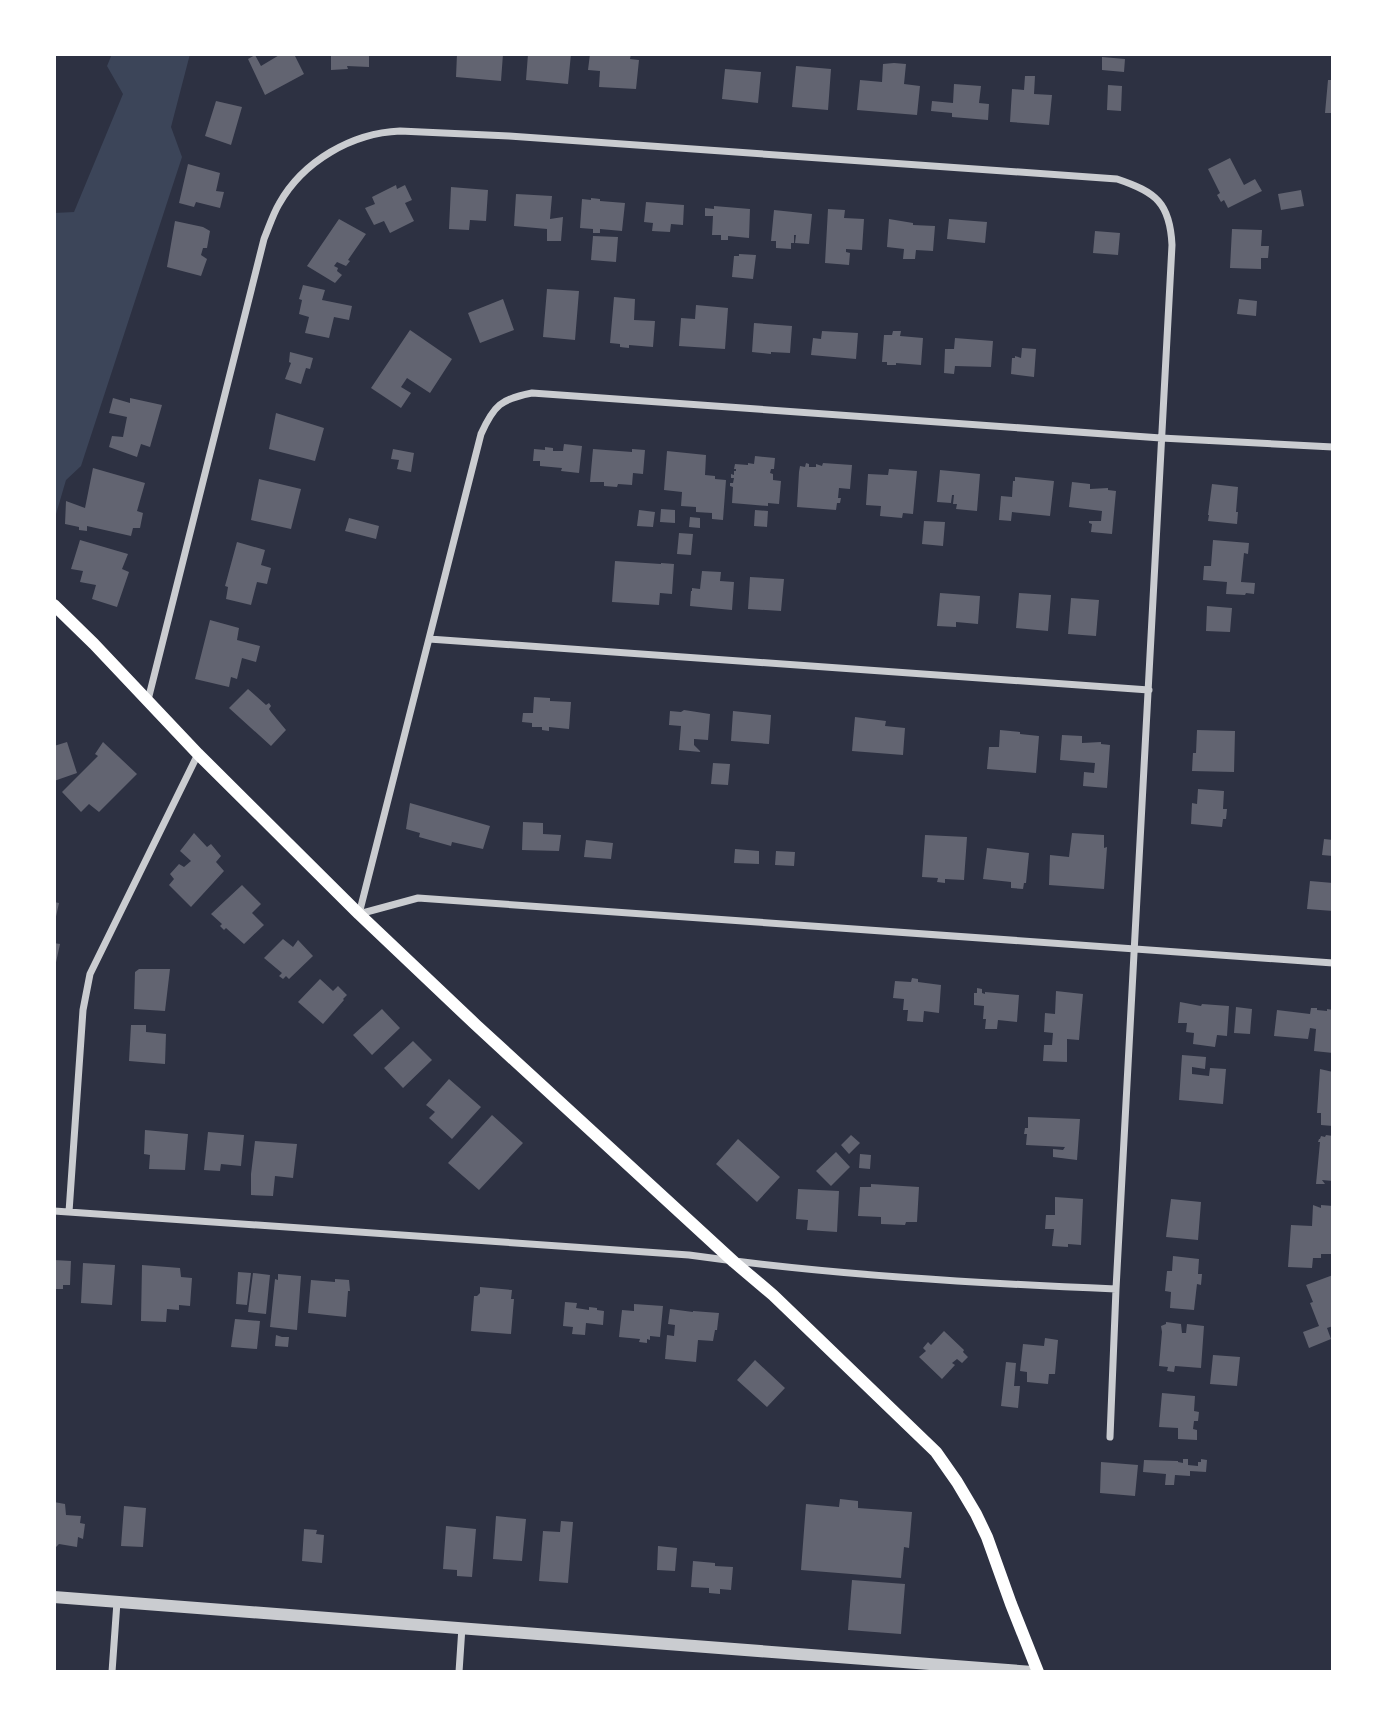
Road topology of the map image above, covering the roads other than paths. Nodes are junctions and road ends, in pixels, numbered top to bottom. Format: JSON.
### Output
{"nodes":[{"id":1,"x":1161,"y":438,"type":"junction"},
{"id":2,"x":1333,"y":447,"type":"edge"},
{"id":3,"x":54,"y":605,"type":"edge"},
{"id":4,"x":429,"y":639,"type":"junction"},
{"id":5,"x":1149,"y":690,"type":"junction"},
{"id":6,"x":148,"y":701,"type":"junction"},
{"id":7,"x":198,"y":754,"type":"junction"},
{"id":8,"x":359,"y":914,"type":"junction"},
{"id":9,"x":1134,"y":949,"type":"junction"},
{"id":10,"x":1333,"y":962,"type":"edge"},
{"id":11,"x":54,"y":1211,"type":"edge"},
{"id":12,"x":69,"y":1212,"type":"junction"},
{"id":13,"x":734,"y":1262,"type":"junction"},
{"id":14,"x":1116,"y":1289,"type":"junction"},
{"id":15,"x":1110,"y":1437,"type":"dead end"},
{"id":16,"x":54,"y":1597,"type":"edge"},
{"id":17,"x":117,"y":1602,"type":"junction"},
{"id":18,"x":462,"y":1627,"type":"junction"},
{"id":19,"x":112,"y":1672,"type":"edge"},
{"id":20,"x":459,"y":1672,"type":"edge"},
{"id":21,"x":1036,"y":1672,"type":"edge"}],
"edges":[{"from":1,"to":2,"type":"street"},
{"from":1,"to":4,"type":"street"},
{"from":1,"to":5,"type":"street"},
{"from":1,"to":6,"type":"street"},
{"from":3,"to":6,"type":"main road"},
{"from":4,"to":5,"type":"street"},
{"from":4,"to":8,"type":"street"},
{"from":5,"to":9,"type":"street"},
{"from":6,"to":7,"type":"main road"},
{"from":7,"to":8,"type":"main road"},
{"from":7,"to":12,"type":"street"},
{"from":8,"to":9,"type":"street"},
{"from":8,"to":13,"type":"main road"},
{"from":9,"to":10,"type":"street"},
{"from":9,"to":14,"type":"street"},
{"from":11,"to":12,"type":"street"},
{"from":12,"to":13,"type":"street"},
{"from":13,"to":14,"type":"street"},
{"from":13,"to":21,"type":"main road"},
{"from":14,"to":15,"type":"street"},
{"from":16,"to":17,"type":"street"},
{"from":17,"to":18,"type":"street"},
{"from":17,"to":19,"type":"street"},
{"from":18,"to":20,"type":"street"},
{"from":18,"to":21,"type":"street"}]}
